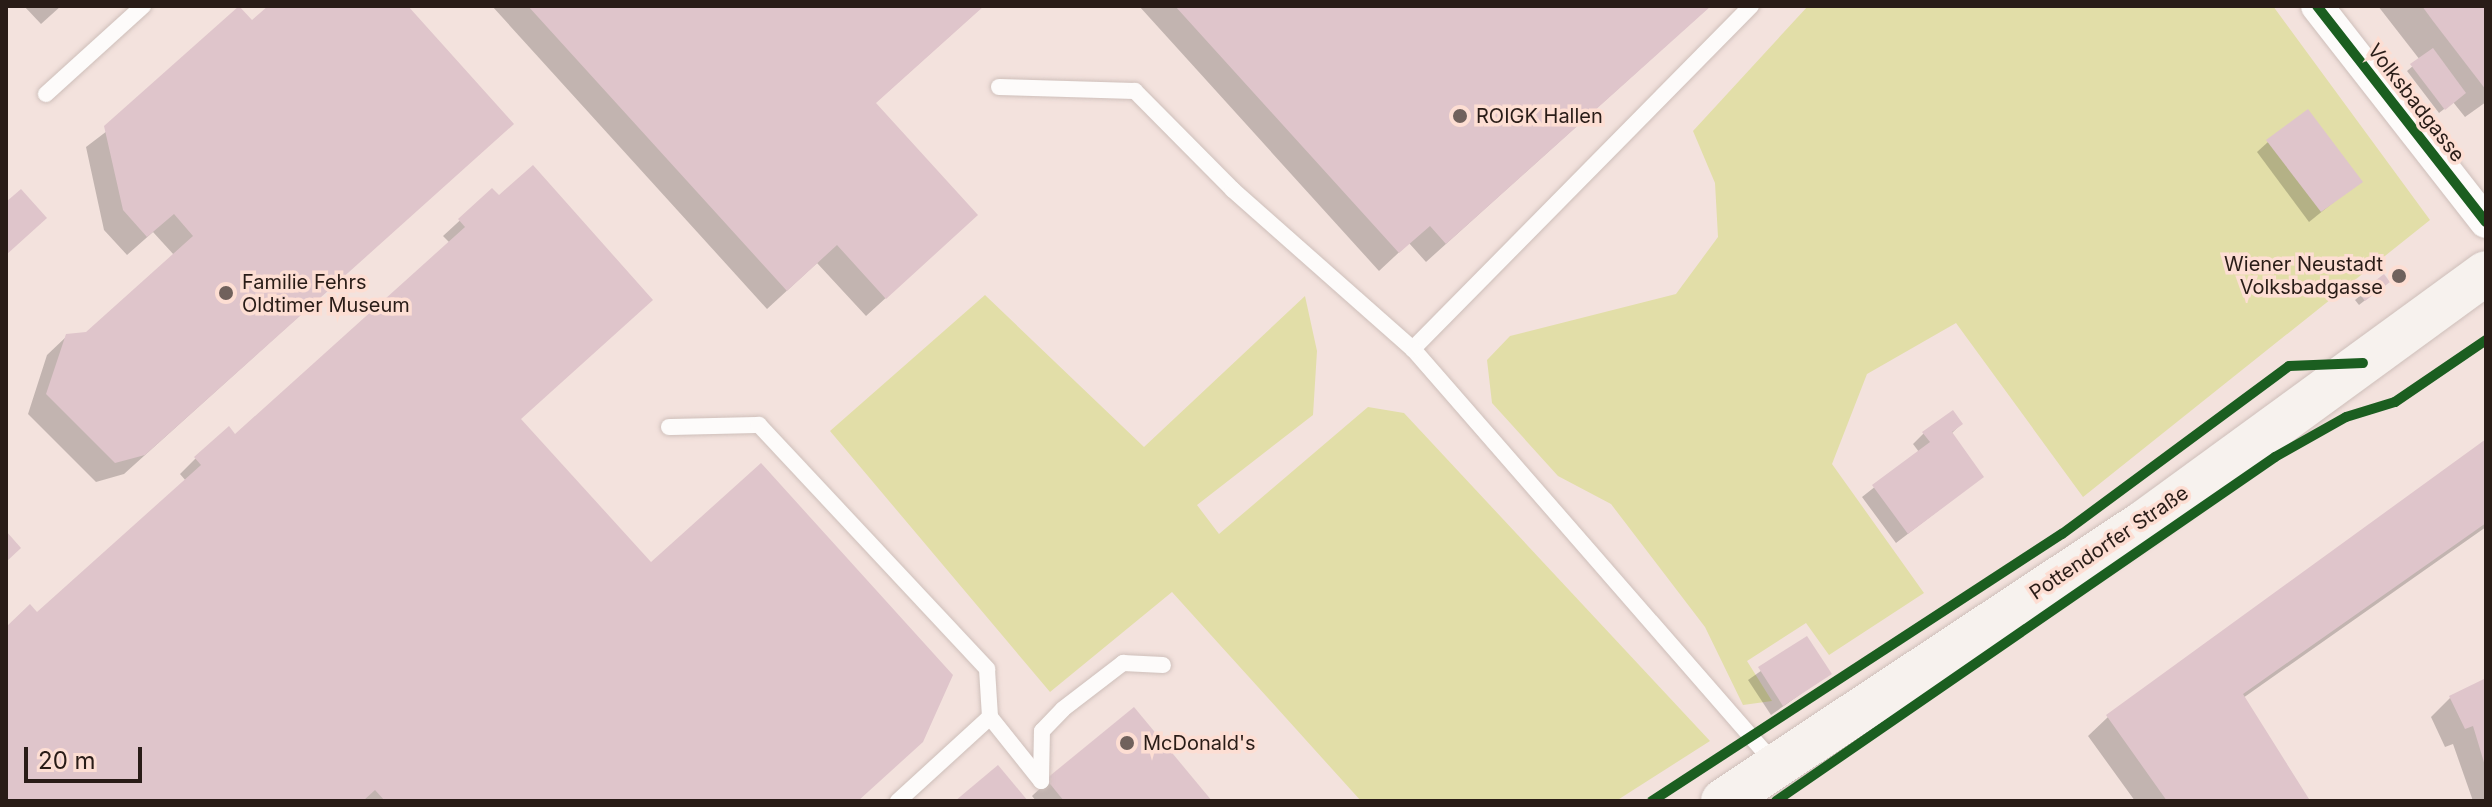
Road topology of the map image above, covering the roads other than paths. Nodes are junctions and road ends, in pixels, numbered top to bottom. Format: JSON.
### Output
{"nodes":[{"id":1,"x":143,"y":6,"type":"edge"},
{"id":2,"x":1751,"y":6,"type":"edge"},
{"id":3,"x":2317,"y":6,"type":"edge"},
{"id":4,"x":999,"y":87,"type":"dead end"},
{"id":5,"x":46,"y":94,"type":"dead end"},
{"id":6,"x":2486,"y":222,"type":"edge"},
{"id":7,"x":2486,"y":273,"type":"edge"},
{"id":8,"x":1413,"y":349,"type":"junction"},
{"id":9,"x":669,"y":427,"type":"dead end"},
{"id":10,"x":1163,"y":665,"type":"dead end"},
{"id":11,"x":990,"y":717,"type":"junction"},
{"id":12,"x":1775,"y":764,"type":"junction"},
{"id":13,"x":898,"y":801,"type":"edge"},
{"id":14,"x":1723,"y":801,"type":"edge"}],
"edges":[{"from":1,"to":5,"type":"lane"},
{"from":2,"to":8,"type":"lane"},
{"from":3,"to":6,"type":"street","name":"Volksbadgasse"},
{"from":4,"to":8,"type":"lane"},
{"from":7,"to":12,"type":"main road","name":"Pottendorfer Straße"},
{"from":8,"to":12,"type":"lane"},
{"from":9,"to":11,"type":"lane"},
{"from":10,"to":11,"type":"lane"},
{"from":11,"to":13,"type":"lane"},
{"from":12,"to":14,"type":"main road","name":"Pottendorfer Straße"}]}
